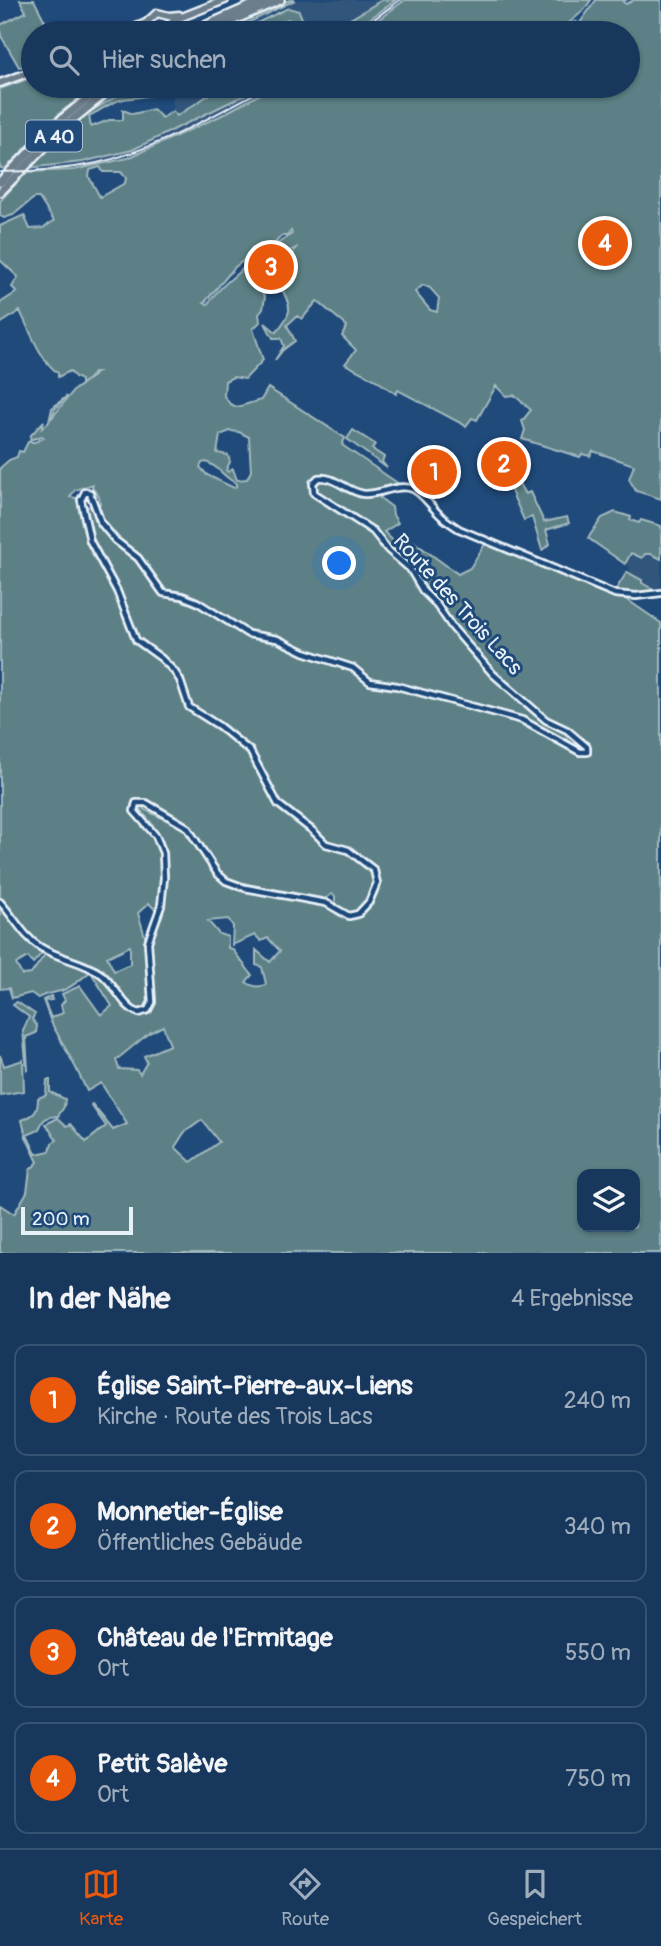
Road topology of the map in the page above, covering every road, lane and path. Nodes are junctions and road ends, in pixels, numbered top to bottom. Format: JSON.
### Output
{"nodes":[{"id":1,"x":225,"y":0,"type":"edge"},
{"id":2,"x":264,"y":0,"type":"edge"},
{"id":3,"x":280,"y":0,"type":"edge"},
{"id":4,"x":188,"y":14,"type":"junction"},
{"id":5,"x":166,"y":16,"type":"junction"},
{"id":6,"x":150,"y":20,"type":"edge"},
{"id":7,"x":168,"y":21,"type":"edge"},
{"id":8,"x":176,"y":21,"type":"edge"},
{"id":9,"x":216,"y":21,"type":"edge"},
{"id":10,"x":232,"y":21,"type":"edge"},
{"id":11,"x":21,"y":75,"type":"edge"},
{"id":12,"x":0,"y":83,"type":"edge"},
{"id":13,"x":89,"y":98,"type":"edge"},
{"id":14,"x":99,"y":98,"type":"edge"},
{"id":15,"x":0,"y":182,"type":"edge"},
{"id":16,"x":0,"y":192,"type":"edge"},
{"id":17,"x":661,"y":593,"type":"edge"},
{"id":18,"x":0,"y":902,"type":"edge"}],
"edges":[{"from":1,"to":4,"type":"main road"},
{"from":2,"to":9,"type":"highway"},
{"from":3,"to":10,"type":"highway"},
{"from":4,"to":5,"type":"main road"},
{"from":4,"to":8,"type":"main road"},
{"from":5,"to":6,"type":"main road"},
{"from":5,"to":7,"type":"main road"},
{"from":11,"to":12,"type":"main road"},
{"from":13,"to":15,"type":"highway","number":"A 40"},
{"from":14,"to":16,"type":"highway","number":"A 40"},
{"from":17,"to":18,"type":"street","name":"Route des Trois Lacs"}]}
